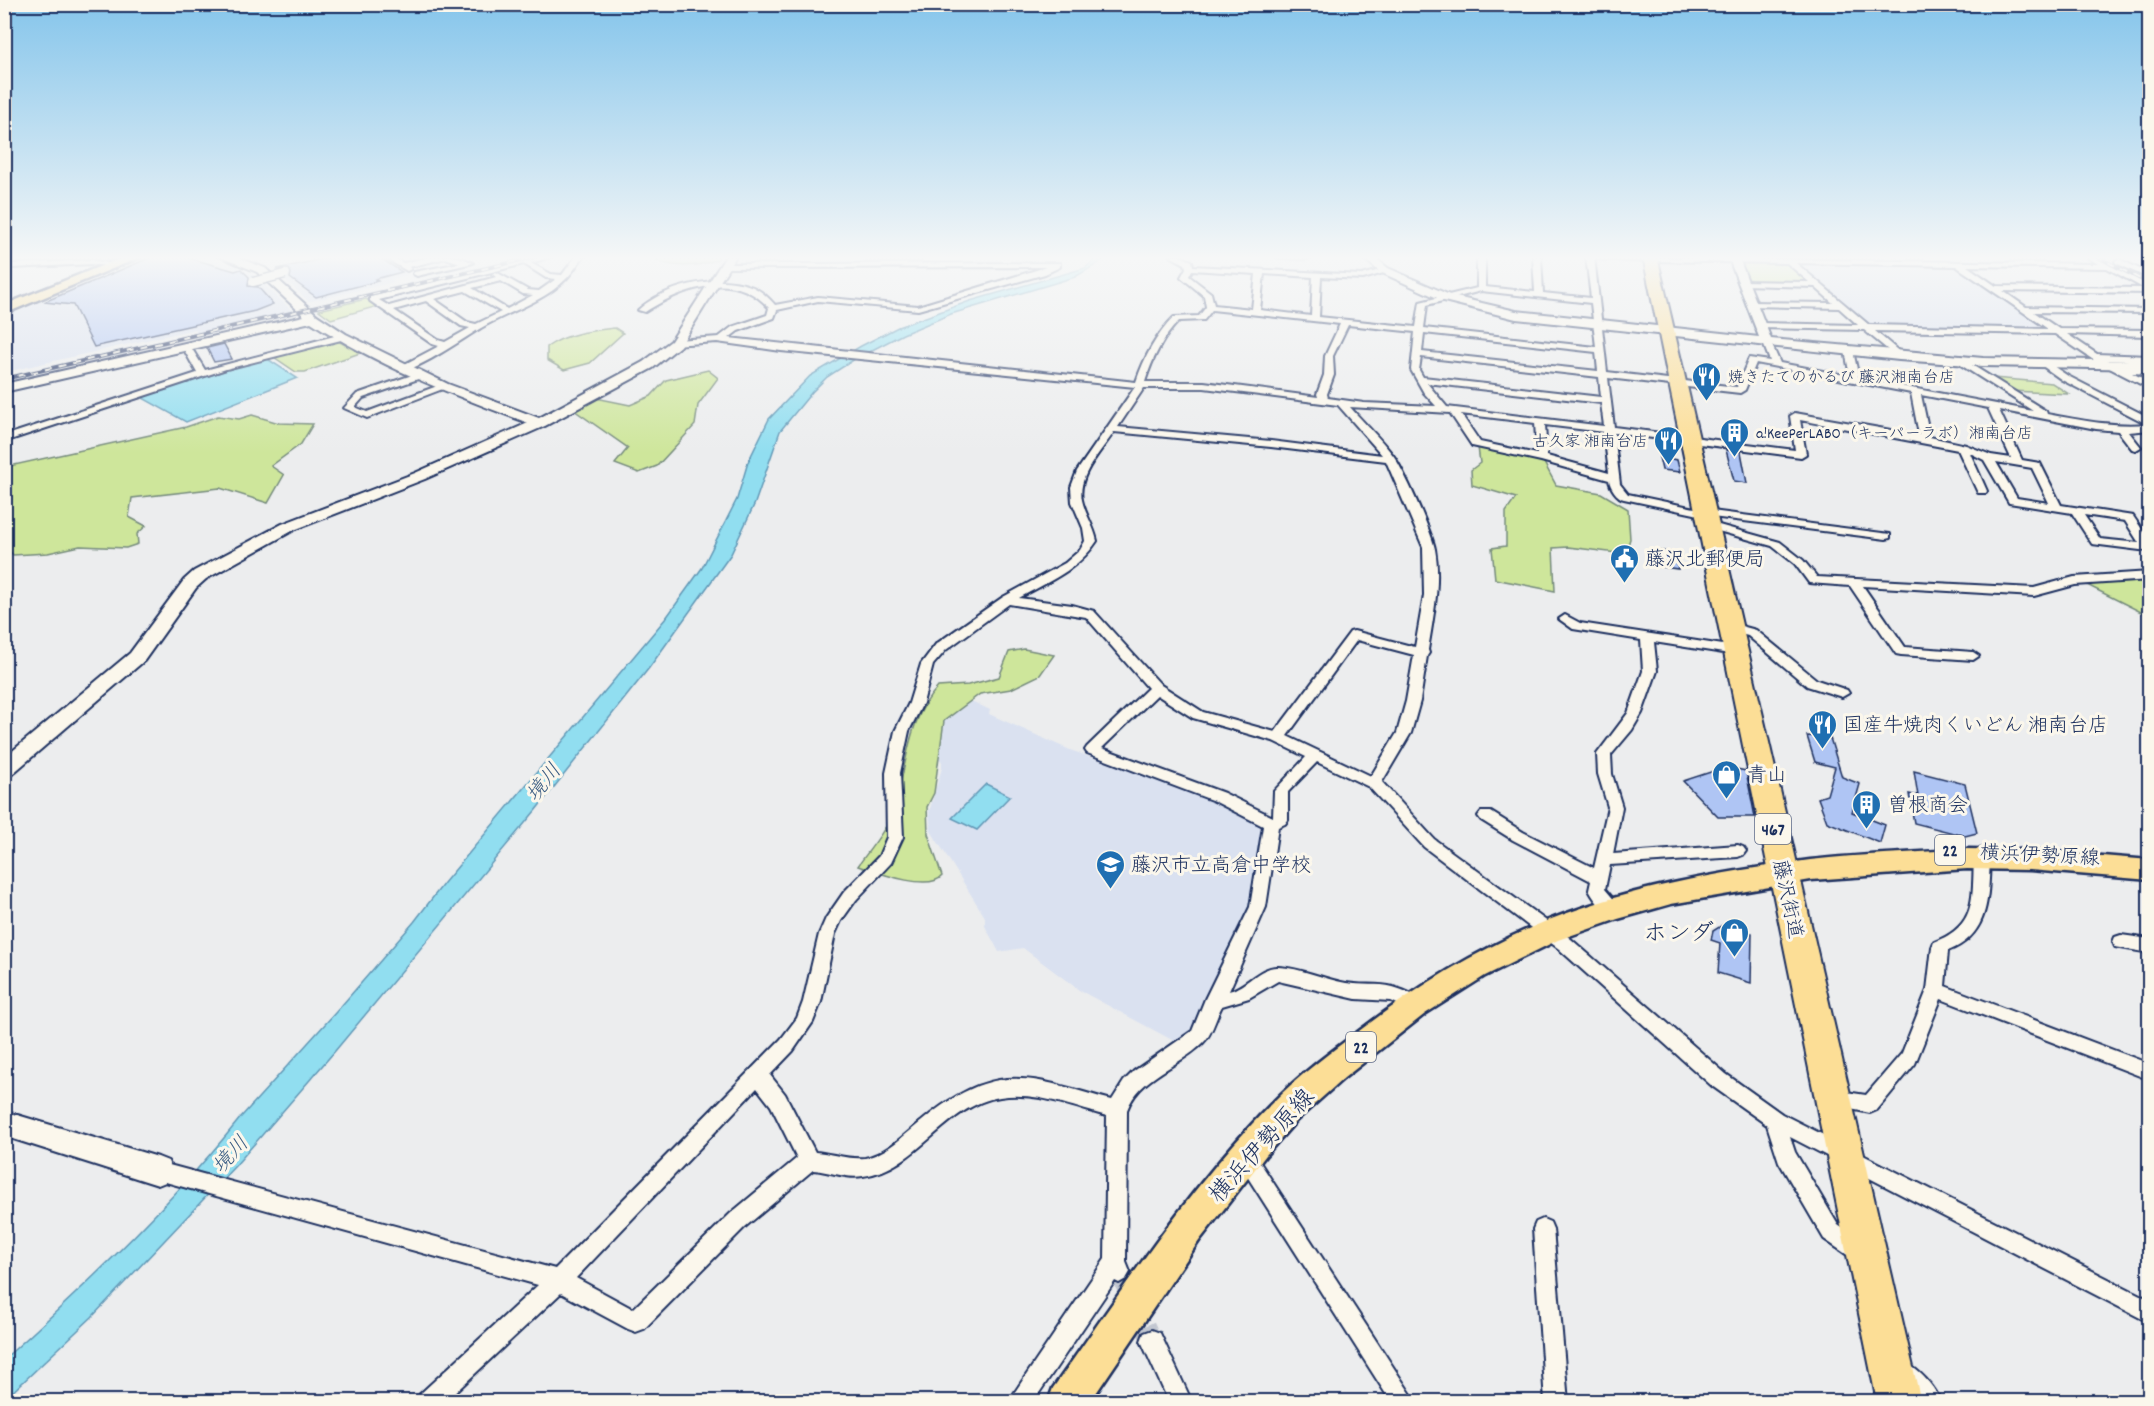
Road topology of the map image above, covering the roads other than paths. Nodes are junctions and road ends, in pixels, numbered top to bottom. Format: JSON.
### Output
{"nodes":[{"id":1,"x":1344,"y":321,"type":"edge"},
{"id":2,"x":297,"y":322,"type":"edge"},
{"id":3,"x":319,"y":322,"type":"edge"},
{"id":4,"x":406,"y":322,"type":"edge"},
{"id":5,"x":461,"y":322,"type":"edge"},
{"id":6,"x":487,"y":322,"type":"edge"},
{"id":7,"x":690,"y":322,"type":"edge"},
{"id":8,"x":755,"y":322,"type":"edge"},
{"id":9,"x":1174,"y":322,"type":"edge"},
{"id":10,"x":1349,"y":322,"type":"edge"},
{"id":11,"x":1420,"y":322,"type":"edge"},
{"id":12,"x":1571,"y":322,"type":"edge"},
{"id":13,"x":1598,"y":322,"type":"edge"},
{"id":14,"x":1664,"y":322,"type":"edge"},
{"id":15,"x":1757,"y":322,"type":"edge"},
{"id":16,"x":1859,"y":322,"type":"edge"},
{"id":17,"x":2042,"y":322,"type":"edge"},
{"id":18,"x":1599,"y":325,"type":"junction"},
{"id":19,"x":1759,"y":326,"type":"junction"},
{"id":20,"x":476,"y":327,"type":"junction"},
{"id":21,"x":1867,"y":328,"type":"junction"},
{"id":22,"x":1419,"y":330,"type":"junction"},
{"id":23,"x":1666,"y":332,"type":"junction"},
{"id":24,"x":2056,"y":332,"type":"junction"},
{"id":25,"x":2150,"y":333,"type":"edge"},
{"id":26,"x":342,"y":337,"type":"junction"},
{"id":27,"x":722,"y":339,"type":"junction"},
{"id":28,"x":676,"y":343,"type":"junction"},
{"id":29,"x":1767,"y":343,"type":"junction"},
{"id":30,"x":446,"y":345,"type":"junction"},
{"id":31,"x":186,"y":346,"type":"junction"},
{"id":32,"x":1601,"y":350,"type":"junction"},
{"id":33,"x":1849,"y":351,"type":"junction"},
{"id":34,"x":1417,"y":354,"type":"junction"},
{"id":35,"x":1899,"y":356,"type":"junction"},
{"id":36,"x":2095,"y":357,"type":"junction"},
{"id":37,"x":2150,"y":358,"type":"edge"},
{"id":38,"x":1959,"y":360,"type":"junction"},
{"id":39,"x":2044,"y":363,"type":"junction"},
{"id":40,"x":1776,"y":364,"type":"junction"},
{"id":41,"x":2150,"y":365,"type":"edge"},
{"id":42,"x":2112,"y":367,"type":"junction"},
{"id":43,"x":402,"y":369,"type":"junction"},
{"id":44,"x":2150,"y":371,"type":"edge"},
{"id":45,"x":202,"y":373,"type":"junction"},
{"id":46,"x":1604,"y":375,"type":"junction"},
{"id":47,"x":418,"y":376,"type":"junction"},
{"id":48,"x":1420,"y":379,"type":"junction"},
{"id":49,"x":1854,"y":380,"type":"junction"},
{"id":50,"x":1677,"y":383,"type":"junction"},
{"id":51,"x":1139,"y":385,"type":"junction"},
{"id":52,"x":2150,"y":386,"type":"edge"},
{"id":53,"x":442,"y":387,"type":"junction"},
{"id":54,"x":4,"y":388,"type":"edge"},
{"id":55,"x":1915,"y":391,"type":"junction"},
{"id":56,"x":1324,"y":400,"type":"junction"},
{"id":57,"x":1607,"y":401,"type":"junction"},
{"id":58,"x":1342,"y":404,"type":"junction"},
{"id":59,"x":1992,"y":406,"type":"junction"},
{"id":60,"x":1449,"y":410,"type":"junction"},
{"id":61,"x":2049,"y":417,"type":"junction"},
{"id":62,"x":1540,"y":422,"type":"junction"},
{"id":63,"x":2149,"y":422,"type":"edge"},
{"id":64,"x":540,"y":423,"type":"junction"},
{"id":65,"x":2121,"y":428,"type":"junction"},
{"id":66,"x":1111,"y":429,"type":"junction"},
{"id":67,"x":1610,"y":430,"type":"junction"},
{"id":68,"x":1925,"y":439,"type":"junction"},
{"id":69,"x":4,"y":440,"type":"edge"},
{"id":70,"x":1689,"y":440,"type":"junction"},
{"id":71,"x":1962,"y":447,"type":"junction"},
{"id":72,"x":2136,"y":447,"type":"dead end"},
{"id":73,"x":1390,"y":458,"type":"junction"},
{"id":74,"x":1542,"y":458,"type":"junction"},
{"id":75,"x":1988,"y":458,"type":"junction"},
{"id":76,"x":2018,"y":462,"type":"junction"},
{"id":77,"x":1615,"y":478,"type":"junction"},
{"id":78,"x":1982,"y":491,"type":"dead end"},
{"id":79,"x":2057,"y":508,"type":"junction"},
{"id":80,"x":2076,"y":511,"type":"junction"},
{"id":81,"x":1706,"y":519,"type":"junction"},
{"id":82,"x":1886,"y":536,"type":"dead end"},
{"id":83,"x":2149,"y":548,"type":"edge"},
{"id":84,"x":2150,"y":576,"type":"edge"},
{"id":85,"x":1854,"y":582,"type":"junction"},
{"id":86,"x":1007,"y":600,"type":"junction"},
{"id":87,"x":1565,"y":619,"type":"dead end"},
{"id":88,"x":1647,"y":638,"type":"junction"},
{"id":89,"x":1733,"y":639,"type":"junction"},
{"id":90,"x":1423,"y":653,"type":"junction"},
{"id":91,"x":1973,"y":656,"type":"dead end"},
{"id":92,"x":1156,"y":688,"type":"junction"},
{"id":93,"x":1842,"y":693,"type":"dead end"},
{"id":94,"x":1278,"y":738,"type":"junction"},
{"id":95,"x":1316,"y":756,"type":"junction"},
{"id":96,"x":4,"y":770,"type":"edge"},
{"id":97,"x":1374,"y":783,"type":"junction"},
{"id":98,"x":1486,"y":816,"type":"dead end"},
{"id":99,"x":1271,"y":824,"type":"junction"},
{"id":100,"x":1738,"y":851,"type":"dead end"},
{"id":101,"x":1982,"y":859,"type":"junction"},
{"id":102,"x":1604,"y":860,"type":"junction"},
{"id":103,"x":2150,"y":862,"type":"edge"},
{"id":104,"x":2150,"y":870,"type":"edge"},
{"id":105,"x":1773,"y":872,"type":"junction"},
{"id":106,"x":1600,"y":878,"type":"junction"},
{"id":107,"x":1614,"y":909,"type":"junction"},
{"id":108,"x":1548,"y":932,"type":"junction"},
{"id":109,"x":2121,"y":942,"type":"dead end"},
{"id":110,"x":2150,"y":946,"type":"edge"},
{"id":111,"x":1936,"y":990,"type":"junction"},
{"id":112,"x":1214,"y":999,"type":"junction"},
{"id":113,"x":1414,"y":1005,"type":"junction"},
{"id":114,"x":2150,"y":1072,"type":"edge"},
{"id":115,"x":758,"y":1075,"type":"junction"},
{"id":116,"x":1831,"y":1097,"type":"junction"},
{"id":117,"x":1117,"y":1110,"type":"junction"},
{"id":118,"x":1775,"y":1120,"type":"junction"},
{"id":119,"x":4,"y":1124,"type":"edge"},
{"id":120,"x":1844,"y":1154,"type":"junction"},
{"id":121,"x":1245,"y":1156,"type":"junction"},
{"id":122,"x":809,"y":1161,"type":"junction"},
{"id":123,"x":161,"y":1171,"type":"joint"},
{"id":124,"x":1543,"y":1229,"type":"dead end"},
{"id":125,"x":1868,"y":1260,"type":"junction"},
{"id":126,"x":558,"y":1280,"type":"junction"},
{"id":127,"x":2150,"y":1312,"type":"edge"},
{"id":128,"x":1152,"y":1341,"type":"tunnel mouth"},
{"id":129,"x":1889,"y":1356,"type":"junction"},
{"id":130,"x":428,"y":1401,"type":"edge"},
{"id":131,"x":1019,"y":1401,"type":"edge"},
{"id":132,"x":1067,"y":1401,"type":"edge"},
{"id":133,"x":1181,"y":1401,"type":"edge"},
{"id":134,"x":1405,"y":1401,"type":"edge"},
{"id":135,"x":1557,"y":1401,"type":"edge"},
{"id":136,"x":1899,"y":1401,"type":"edge"},
{"id":137,"x":1930,"y":1401,"type":"edge"}],
"edges":[{"from":1,"to":56,"type":"street"},
{"from":2,"to":31,"type":"street"},
{"from":3,"to":26,"type":"street"},
{"from":4,"to":30,"type":"street"},
{"from":5,"to":20,"type":"street"},
{"from":6,"to":20,"type":"street"},
{"from":7,"to":28,"type":"street"},
{"from":8,"to":27,"type":"street"},
{"from":9,"to":51,"type":"street"},
{"from":10,"to":22,"type":"street"},
{"from":11,"to":22,"type":"street"},
{"from":12,"to":18,"type":"street"},
{"from":13,"to":18,"type":"street"},
{"from":14,"to":23,"type":"highway","name":"藤沢街道","number":"467"},
{"from":15,"to":19,"type":"street"},
{"from":16,"to":21,"type":"street"},
{"from":17,"to":24,"type":"street"},
{"from":18,"to":23,"type":"street"},
{"from":18,"to":32,"type":"street"},
{"from":19,"to":21,"type":"street"},
{"from":19,"to":29,"type":"street"},
{"from":20,"to":30,"type":"street"},
{"from":21,"to":24,"type":"street"},
{"from":21,"to":35,"type":"street"},
{"from":22,"to":32,"type":"street"},
{"from":22,"to":34,"type":"street"},
{"from":23,"to":29,"type":"street"},
{"from":23,"to":50,"type":"highway","name":"藤沢街道","number":"467"},
{"from":24,"to":25,"type":"street"},
{"from":24,"to":36,"type":"street"},
{"from":26,"to":43,"type":"street"},
{"from":26,"to":45,"type":"street"},
{"from":27,"to":28,"type":"street"},
{"from":27,"to":51,"type":"street"},
{"from":28,"to":64,"type":"street"},
{"from":29,"to":33,"type":"street"},
{"from":29,"to":40,"type":"street"},
{"from":30,"to":43,"type":"street"},
{"from":31,"to":45,"type":"street"},
{"from":31,"to":54,"type":"street"},
{"from":32,"to":46,"type":"street"},
{"from":33,"to":35,"type":"street"},
{"from":33,"to":49,"type":"street"},
{"from":34,"to":46,"type":"street"},
{"from":34,"to":48,"type":"street"},
{"from":35,"to":38,"type":"street"},
{"from":36,"to":37,"type":"street"},
{"from":36,"to":42,"type":"street"},
{"from":38,"to":39,"type":"street"},
{"from":38,"to":61,"type":"street"},
{"from":39,"to":42,"type":"street"},
{"from":39,"to":63,"type":"street"},
{"from":40,"to":49,"type":"street"},
{"from":40,"to":50,"type":"street"},
{"from":41,"to":42,"type":"street"},
{"from":42,"to":44,"type":"street"},
{"from":42,"to":52,"type":"street"},
{"from":43,"to":47,"type":"street"},
{"from":45,"to":69,"type":"street"},
{"from":46,"to":50,"type":"street"},
{"from":46,"to":57,"type":"street"},
{"from":47,"to":53,"type":"street"},
{"from":47,"to":53,"type":"street"},
{"from":48,"to":57,"type":"street"},
{"from":48,"to":60,"type":"street"},
{"from":49,"to":55,"type":"street"},
{"from":50,"to":70,"type":"highway","name":"藤沢街道","number":"467"},
{"from":51,"to":56,"type":"street"},
{"from":51,"to":66,"type":"street"},
{"from":53,"to":64,"type":"street"},
{"from":55,"to":59,"type":"street"},
{"from":55,"to":68,"type":"street"},
{"from":56,"to":58,"type":"street"},
{"from":57,"to":67,"type":"street"},
{"from":58,"to":60,"type":"street"},
{"from":58,"to":73,"type":"street"},
{"from":59,"to":61,"type":"street"},
{"from":59,"to":76,"type":"street"},
{"from":60,"to":62,"type":"street"},
{"from":60,"to":74,"type":"street"},
{"from":61,"to":65,"type":"street"},
{"from":62,"to":67,"type":"street"},
{"from":62,"to":74,"type":"street"},
{"from":63,"to":65,"type":"street"},
{"from":64,"to":96,"type":"street"},
{"from":65,"to":72,"type":"street"},
{"from":66,"to":73,"type":"street"},
{"from":66,"to":86,"type":"street"},
{"from":67,"to":70,"type":"street"},
{"from":67,"to":77,"type":"street"},
{"from":68,"to":70,"type":"street"},
{"from":68,"to":71,"type":"street"},
{"from":70,"to":81,"type":"highway","name":"藤沢街道","number":"467"},
{"from":71,"to":75,"type":"street"},
{"from":71,"to":78,"type":"street"},
{"from":73,"to":90,"type":"street"},
{"from":74,"to":77,"type":"street"},
{"from":75,"to":76,"type":"street"},
{"from":75,"to":79,"type":"street"},
{"from":76,"to":79,"type":"street"},
{"from":77,"to":81,"type":"street"},
{"from":79,"to":80,"type":"street"},
{"from":80,"to":83,"type":"street"},
{"from":80,"to":83,"type":"street"},
{"from":81,"to":82,"type":"street"},
{"from":81,"to":85,"type":"street"},
{"from":81,"to":89,"type":"highway","name":"藤沢街道","number":"467"},
{"from":84,"to":85,"type":"street"},
{"from":85,"to":91,"type":"street"},
{"from":86,"to":92,"type":"street"},
{"from":86,"to":115,"type":"street"},
{"from":87,"to":88,"type":"street"},
{"from":88,"to":89,"type":"street"},
{"from":88,"to":102,"type":"street"},
{"from":89,"to":93,"type":"street"},
{"from":89,"to":105,"type":"highway","name":"藤沢街道","number":"467"},
{"from":90,"to":94,"type":"street"},
{"from":90,"to":97,"type":"street"},
{"from":92,"to":94,"type":"street"},
{"from":92,"to":99,"type":"street"},
{"from":94,"to":95,"type":"street"},
{"from":95,"to":97,"type":"street"},
{"from":95,"to":99,"type":"street"},
{"from":97,"to":108,"type":"street"},
{"from":98,"to":106,"type":"street"},
{"from":99,"to":112,"type":"street"},
{"from":100,"to":102,"type":"street"},
{"from":101,"to":104,"type":"main road","name":"横浜伊勢原線","number":"22"},
{"from":101,"to":105,"type":"main road","name":"横浜伊勢原線","number":"22"},
{"from":101,"to":111,"type":"street"},
{"from":102,"to":106,"type":"street"},
{"from":103,"to":105,"type":"main road","name":"横浜伊勢原線","number":"22"},
{"from":105,"to":107,"type":"main road","name":"横浜伊勢原線","number":"22"},
{"from":105,"to":116,"type":"highway","name":"藤沢街道","number":"467"},
{"from":106,"to":107,"type":"street"},
{"from":107,"to":108,"type":"main road","name":"横浜伊勢原線","number":"22"},
{"from":108,"to":113,"type":"main road","name":"横浜伊勢原線","number":"22"},
{"from":108,"to":118,"type":"street"},
{"from":109,"to":110,"type":"street"},
{"from":111,"to":114,"type":"street"},
{"from":111,"to":116,"type":"street"},
{"from":112,"to":113,"type":"street"},
{"from":112,"to":117,"type":"street"},
{"from":113,"to":121,"type":"main road","name":"横浜伊勢原線","number":"22"},
{"from":115,"to":122,"type":"street"},
{"from":115,"to":126,"type":"street"},
{"from":116,"to":120,"type":"highway","name":"藤沢街道","number":"467"},
{"from":117,"to":122,"type":"street"},
{"from":117,"to":131,"type":"street"},
{"from":118,"to":120,"type":"street"},
{"from":118,"to":125,"type":"street"},
{"from":119,"to":123,"type":"street"},
{"from":120,"to":125,"type":"highway","name":"藤沢街道","number":"467"},
{"from":120,"to":127,"type":"street"},
{"from":121,"to":132,"type":"main road","name":"横浜伊勢原線","number":"22"},
{"from":121,"to":134,"type":"street"},
{"from":122,"to":126,"type":"street"},
{"from":123,"to":126,"type":"street"},
{"from":124,"to":135,"type":"street"},
{"from":125,"to":129,"type":"highway","name":"藤沢街道","number":"467"},
{"from":126,"to":130,"type":"street"},
{"from":128,"to":133,"type":"street"},
{"from":129,"to":136,"type":"highway","name":"藤沢街道","number":"467"},
{"from":129,"to":137,"type":"street"}]}
